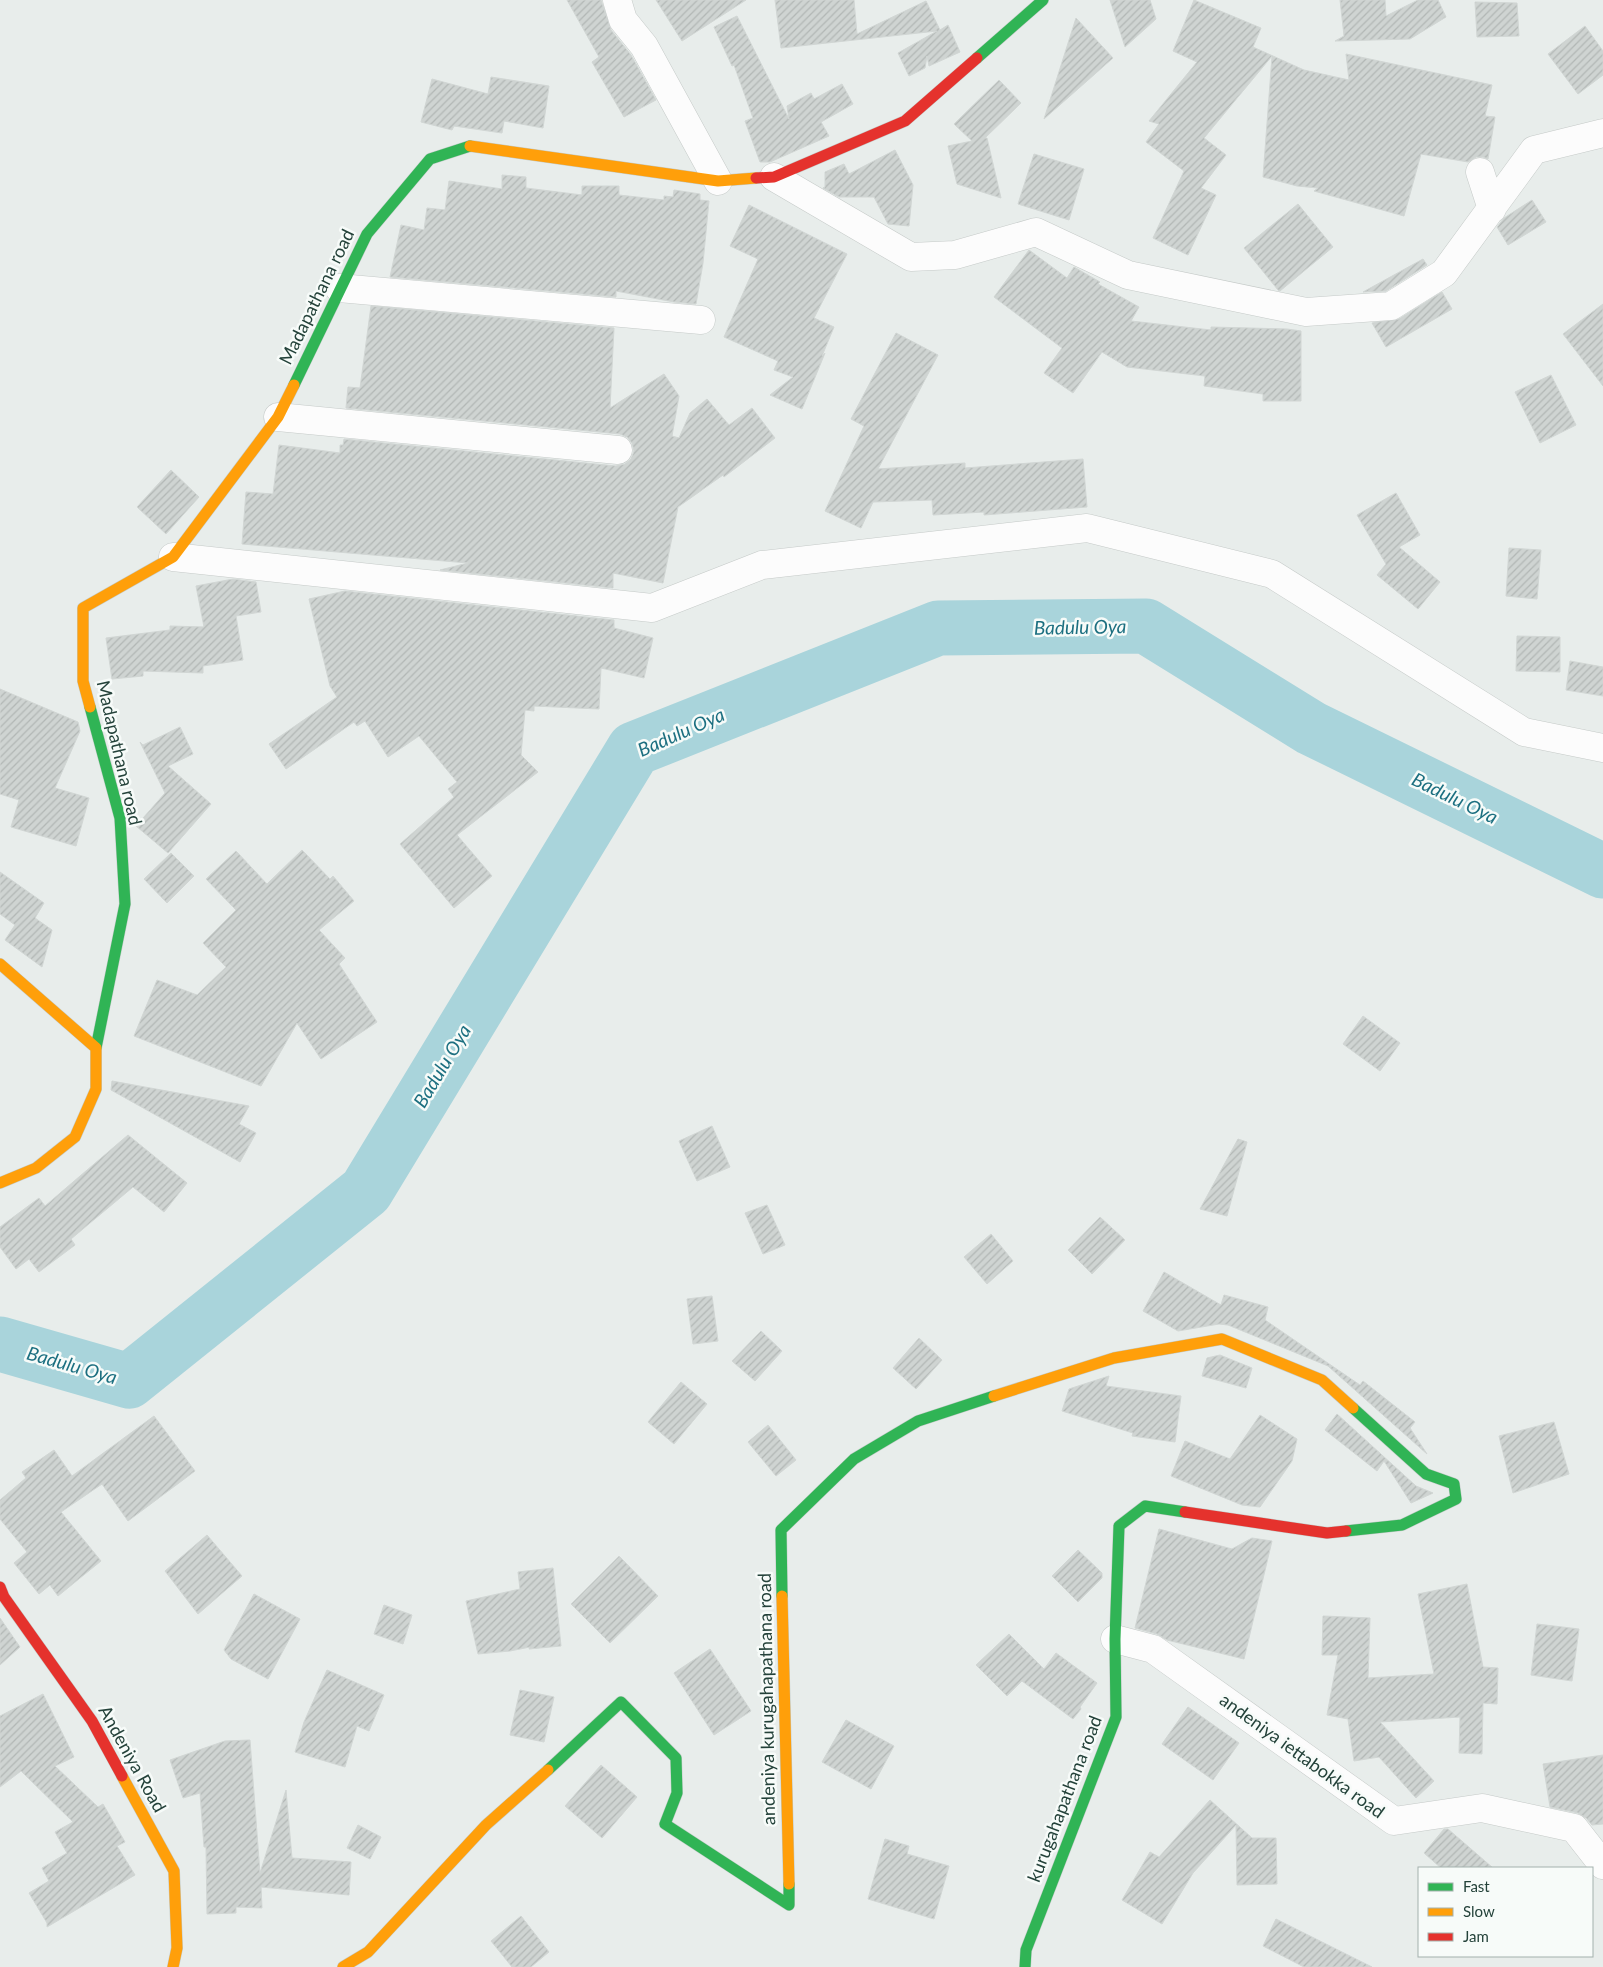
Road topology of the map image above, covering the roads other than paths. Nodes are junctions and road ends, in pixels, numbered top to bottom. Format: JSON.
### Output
{"nodes":[{"id":1,"x":617,"y":0,"type":"edge"},
{"id":2,"x":1043,"y":0,"type":"edge"},
{"id":3,"x":1603,"y":132,"type":"edge"},
{"id":4,"x":1480,"y":172,"type":"dead end"},
{"id":5,"x":774,"y":177,"type":"junction"},
{"id":6,"x":718,"y":180,"type":"junction"},
{"id":7,"x":1492,"y":209,"type":"junction"},
{"id":8,"x":340,"y":288,"type":"junction"},
{"id":9,"x":700,"y":320,"type":"dead end"},
{"id":10,"x":278,"y":417,"type":"junction"},
{"id":11,"x":618,"y":450,"type":"dead end"},
{"id":12,"x":173,"y":557,"type":"junction"},
{"id":13,"x":1603,"y":748,"type":"edge"},
{"id":14,"x":0,"y":964,"type":"edge"},
{"id":15,"x":96,"y":1048,"type":"junction"},
{"id":16,"x":0,"y":1183,"type":"edge"},
{"id":17,"x":1222,"y":1339,"type":"joint"},
{"id":18,"x":0,"y":1587,"type":"edge"},
{"id":19,"x":1115,"y":1639,"type":"junction"},
{"id":20,"x":1603,"y":1865,"type":"edge"},
{"id":21,"x":173,"y":1967,"type":"edge"},
{"id":22,"x":344,"y":1967,"type":"edge"},
{"id":23,"x":1025,"y":1967,"type":"edge"}],
"edges":[{"from":1,"to":6,"type":"street"},
{"from":2,"to":5,"type":"street","name":"Madapathana road"},
{"from":3,"to":7,"type":"street"},
{"from":4,"to":7,"type":"street"},
{"from":5,"to":6,"type":"street","name":"Madapathana road"},
{"from":5,"to":7,"type":"street"},
{"from":6,"to":8,"type":"street","name":"Madapathana road"},
{"from":8,"to":9,"type":"street"},
{"from":8,"to":10,"type":"street","name":"Madapathana road"},
{"from":10,"to":11,"type":"street"},
{"from":10,"to":12,"type":"street","name":"Madapathana road"},
{"from":12,"to":13,"type":"street"},
{"from":12,"to":15,"type":"street","name":"Madapathana road"},
{"from":14,"to":15,"type":"street"},
{"from":15,"to":16,"type":"street"},
{"from":17,"to":19,"type":"street","name":"kurugahapathana road"},
{"from":17,"to":22,"type":"street","name":"andeniya kurugahapathana road"},
{"from":18,"to":21,"type":"street","name":"Andeniya Road"},
{"from":19,"to":20,"type":"street","name":"andeniya iettabokka road"},
{"from":19,"to":23,"type":"street","name":"kurugahapathana road"}]}
